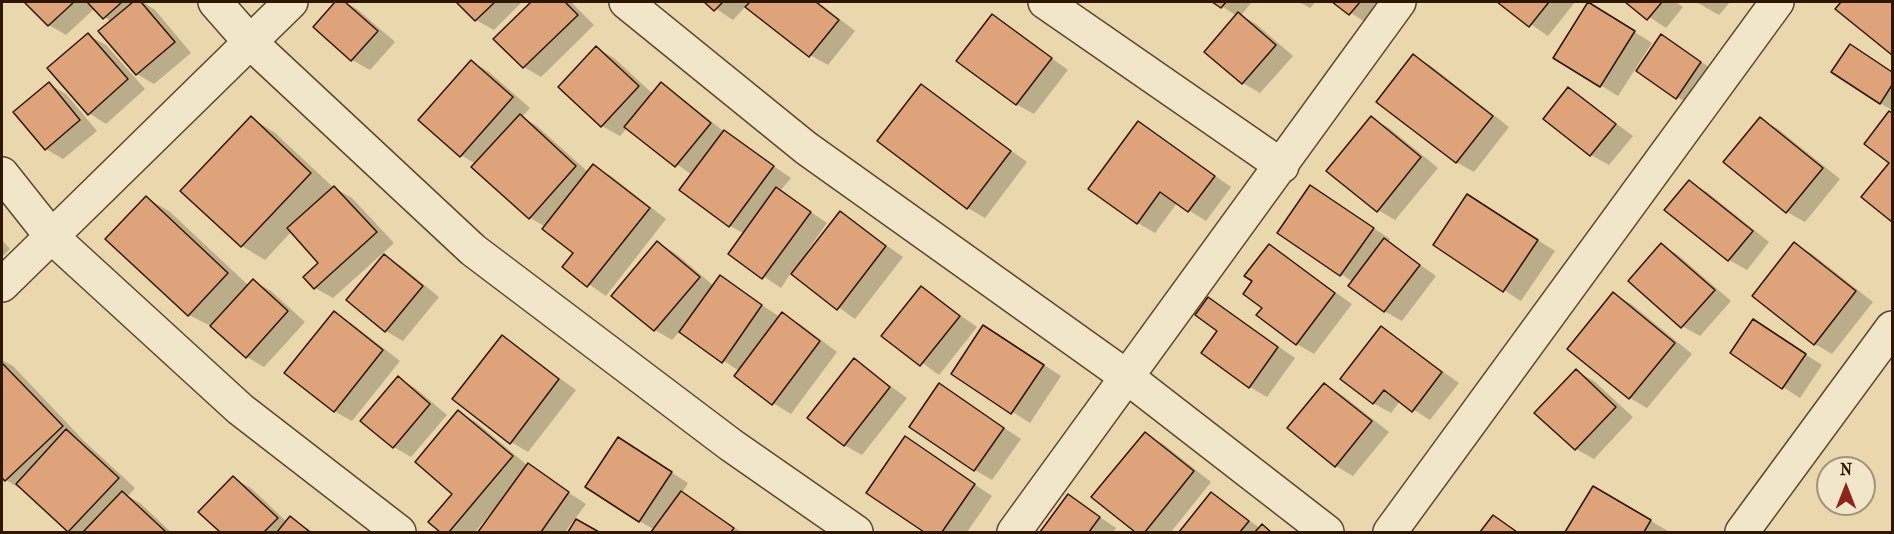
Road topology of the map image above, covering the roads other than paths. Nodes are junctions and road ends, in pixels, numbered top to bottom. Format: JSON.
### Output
{"nodes":[{"id":1,"x":215,"y":2,"type":"edge"},
{"id":2,"x":291,"y":2,"type":"edge"},
{"id":3,"x":626,"y":2,"type":"edge"},
{"id":4,"x":1045,"y":2,"type":"edge"},
{"id":5,"x":1399,"y":2,"type":"edge"},
{"id":6,"x":1778,"y":2,"type":"edge"},
{"id":7,"x":250,"y":43,"type":"junction"},
{"id":8,"x":1282,"y":166,"type":"junction"},
{"id":9,"x":2,"y":174,"type":"edge"},
{"id":10,"x":52,"y":237,"type":"junction"},
{"id":11,"x":2,"y":285,"type":"edge"},
{"id":12,"x":1893,"y":328,"type":"edge"},
{"id":13,"x":1127,"y":377,"type":"junction"},
{"id":14,"x":399,"y":532,"type":"edge"},
{"id":15,"x":856,"y":532,"type":"edge"},
{"id":16,"x":1014,"y":532,"type":"edge"},
{"id":17,"x":1327,"y":532,"type":"edge"},
{"id":18,"x":1390,"y":532,"type":"edge"},
{"id":19,"x":1742,"y":532,"type":"edge"}],
"edges":[{"from":1,"to":7,"type":"street"},
{"from":2,"to":7,"type":"street"},
{"from":3,"to":13,"type":"street"},
{"from":4,"to":8,"type":"street"},
{"from":5,"to":8,"type":"street"},
{"from":6,"to":18,"type":"street"},
{"from":7,"to":10,"type":"street"},
{"from":7,"to":15,"type":"street"},
{"from":8,"to":13,"type":"street"},
{"from":9,"to":10,"type":"street"},
{"from":10,"to":11,"type":"street"},
{"from":10,"to":14,"type":"street"},
{"from":12,"to":19,"type":"street"},
{"from":13,"to":16,"type":"street"},
{"from":13,"to":17,"type":"street"}]}
